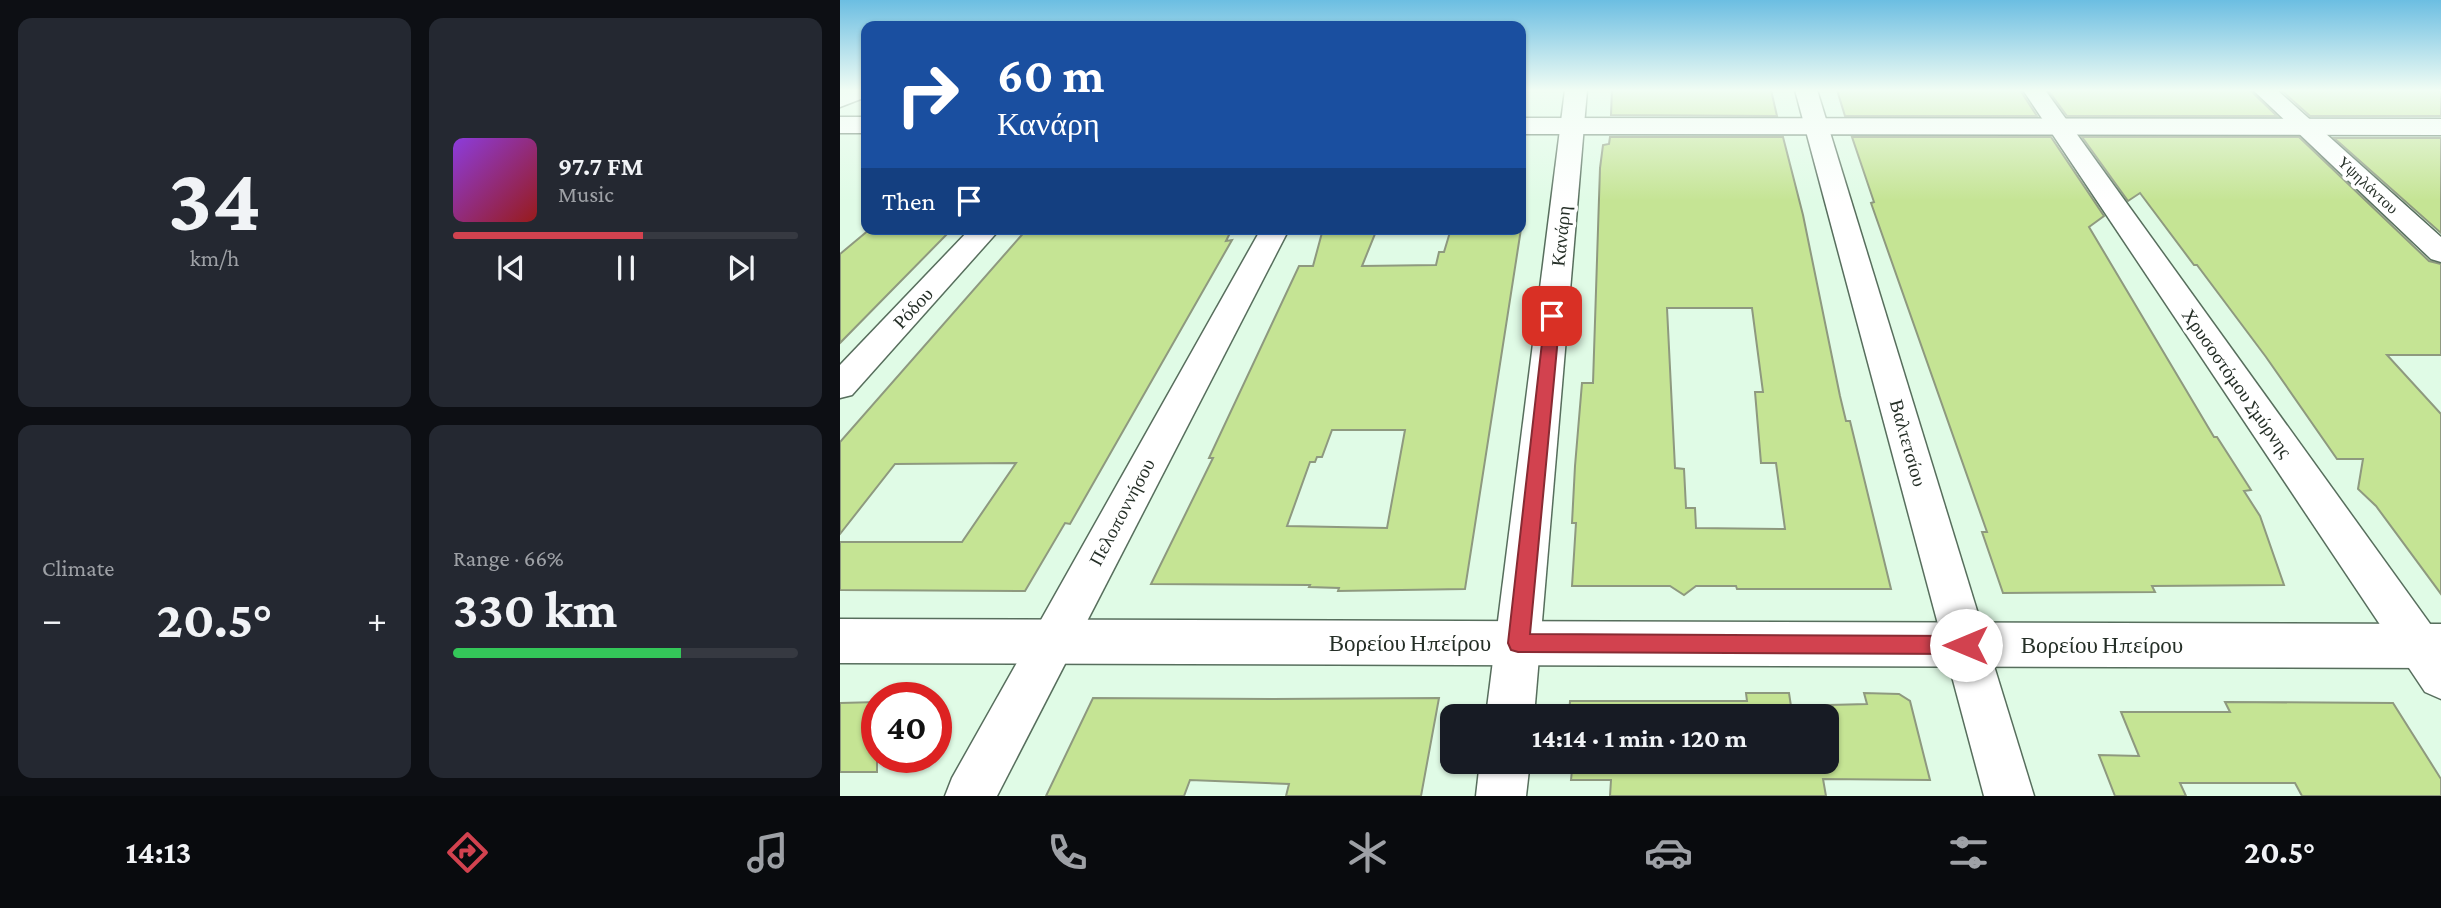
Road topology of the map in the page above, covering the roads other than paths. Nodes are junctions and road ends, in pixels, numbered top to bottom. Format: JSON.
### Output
{"nodes":[{"id":1,"x":1572,"y":127,"type":"edge"},
{"id":2,"x":1816,"y":127,"type":"edge"},
{"id":3,"x":2059,"y":127,"type":"edge"},
{"id":4,"x":2305,"y":127,"type":"edge"},
{"id":5,"x":980,"y":235,"type":"edge"},
{"id":6,"x":1272,"y":235,"type":"edge"},
{"id":7,"x":2441,"y":253,"type":"edge"},
{"id":8,"x":840,"y":386,"type":"edge"},
{"id":9,"x":840,"y":641,"type":"edge"},
{"id":10,"x":1051,"y":642,"type":"junction"},
{"id":11,"x":1518,"y":643,"type":"junction"},
{"id":12,"x":1966,"y":645,"type":"junction"},
{"id":13,"x":2434,"y":657,"type":"edge"},
{"id":14,"x":1511,"y":704,"type":"edge"},
{"id":15,"x":1504,"y":774,"type":"edge"},
{"id":16,"x":970,"y":796,"type":"edge"},
{"id":17,"x":1501,"y":796,"type":"edge"},
{"id":18,"x":2009,"y":796,"type":"edge"}],
"edges":[{"from":1,"to":11,"type":"street","name":"Κανάρη"},
{"from":2,"to":12,"type":"street","name":"Βαλτετσίου"},
{"from":3,"to":13,"type":"street","name":"Χρυσοστόμου Σμύρνης"},
{"from":4,"to":7,"type":"street","name":"Υψηλάντου"},
{"from":5,"to":8,"type":"street","name":"Ρόδου"},
{"from":6,"to":10,"type":"street","name":"Πελοποννήσου"},
{"from":9,"to":10,"type":"street","name":"Βορείου Ηπείρου"},
{"from":10,"to":11,"type":"street","name":"Βορείου Ηπείρου"},
{"from":10,"to":16,"type":"street","name":"Πελοποννήσου"},
{"from":11,"to":12,"type":"street","name":"Βορείου Ηπείρου"},
{"from":11,"to":14,"type":"street","name":"Κανάρη"},
{"from":12,"to":13,"type":"street","name":"Βορείου Ηπείρου"},
{"from":12,"to":18,"type":"street","name":"Βαλτετσίου"},
{"from":15,"to":17,"type":"street"}]}
